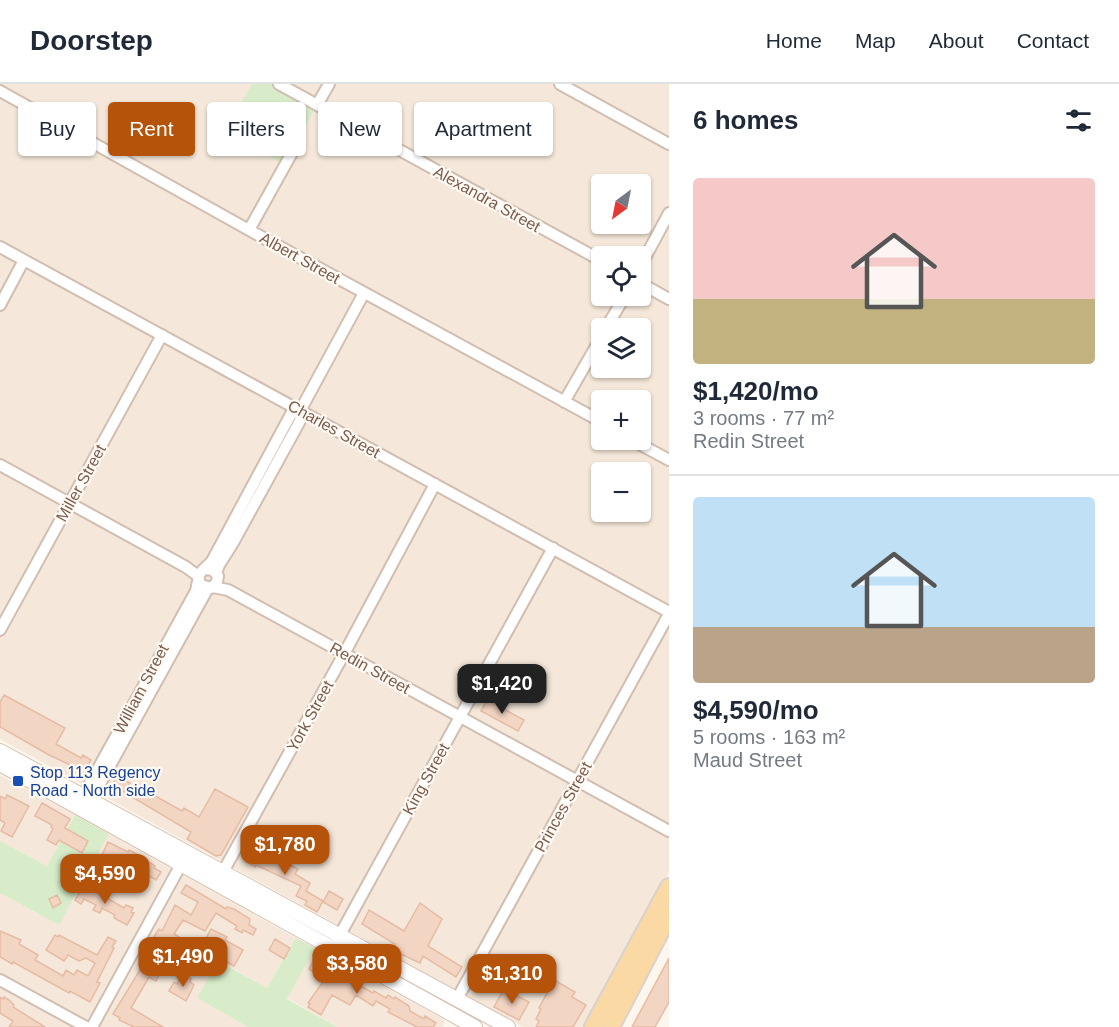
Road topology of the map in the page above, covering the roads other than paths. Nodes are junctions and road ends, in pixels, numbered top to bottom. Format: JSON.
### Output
{"nodes":[{"id":1,"x":279,"y":84,"type":"edge"},
{"id":2,"x":329,"y":84,"type":"edge"},
{"id":3,"x":560,"y":84,"type":"edge"},
{"id":4,"x":0,"y":91,"type":"edge"},
{"id":5,"x":317,"y":105,"type":"junction"},
{"id":6,"x":669,"y":144,"type":"edge"},
{"id":7,"x":290,"y":156,"type":"edge"},
{"id":8,"x":669,"y":213,"type":"edge"},
{"id":9,"x":249,"y":230,"type":"junction"},
{"id":10,"x":0,"y":247,"type":"edge"},
{"id":11,"x":651,"y":247,"type":"edge"},
{"id":12,"x":591,"y":255,"type":"edge"},
{"id":13,"x":24,"y":260,"type":"junction"},
{"id":14,"x":651,"y":289,"type":"edge"},
{"id":15,"x":364,"y":293,"type":"junction"},
{"id":16,"x":669,"y":299,"type":"edge"},
{"id":17,"x":0,"y":305,"type":"edge"},
{"id":18,"x":162,"y":335,"type":"junction"},
{"id":19,"x":591,"y":355,"type":"edge"},
{"id":20,"x":564,"y":402,"type":"junction"},
{"id":21,"x":300,"y":411,"type":"junction"},
{"id":22,"x":591,"y":416,"type":"edge"},
{"id":23,"x":650,"y":450,"type":"edge"},
{"id":24,"x":669,"y":460,"type":"edge"},
{"id":25,"x":0,"y":465,"type":"edge"},
{"id":26,"x":435,"y":484,"type":"junction"},
{"id":27,"x":69,"y":503,"type":"junction"},
{"id":28,"x":553,"y":549,"type":"junction"},
{"id":29,"x":201,"y":574,"type":"junction"},
{"id":30,"x":214,"y":582,"type":"junction"},
{"id":31,"x":669,"y":613,"type":"edge"},
{"id":32,"x":0,"y":630,"type":"edge"},
{"id":33,"x":344,"y":654,"type":"junction"},
{"id":34,"x":460,"y":717,"type":"junction"},
{"id":35,"x":0,"y":751,"type":"edge"},
{"id":36,"x":0,"y":764,"type":"edge"},
{"id":37,"x":577,"y":781,"type":"junction"},
{"id":38,"x":87,"y":798,"type":"junction"},
{"id":39,"x":669,"y":831,"type":"edge"},
{"id":40,"x":184,"y":858,"type":"junction"},
{"id":41,"x":220,"y":878,"type":"junction"},
{"id":42,"x":669,"y":887,"type":"edge"},
{"id":43,"x":669,"y":915,"type":"edge"},
{"id":44,"x":336,"y":941,"type":"junction"},
{"id":45,"x":0,"y":980,"type":"edge"},
{"id":46,"x":457,"y":999,"type":"junction"},
{"id":47,"x":455,"y":1022,"type":"edge"},
{"id":48,"x":86,"y":1027,"type":"edge"},
{"id":49,"x":92,"y":1027,"type":"edge"},
{"id":50,"x":475,"y":1027,"type":"edge"},
{"id":51,"x":508,"y":1027,"type":"edge"},
{"id":52,"x":592,"y":1027,"type":"edge"},
{"id":53,"x":611,"y":1027,"type":"edge"}],
"edges":[{"from":1,"to":5,"type":"street","name":"Alexandra Street"},
{"from":2,"to":5,"type":"street"},
{"from":3,"to":6,"type":"street"},
{"from":4,"to":9,"type":"street","name":"Albert Street"},
{"from":5,"to":12,"type":"street","name":"Alexandra Street"},
{"from":7,"to":9,"type":"street"},
{"from":8,"to":11,"type":"street"},
{"from":9,"to":15,"type":"street","name":"Albert Street"},
{"from":10,"to":13,"type":"street","name":"Charles Street"},
{"from":13,"to":17,"type":"street"},
{"from":13,"to":18,"type":"street","name":"Charles Street"},
{"from":14,"to":16,"type":"street"},
{"from":15,"to":20,"type":"street","name":"Albert Street"},
{"from":15,"to":21,"type":"street","name":"William Street"},
{"from":18,"to":21,"type":"street","name":"Charles Street"},
{"from":18,"to":27,"type":"street","name":"Miller Street"},
{"from":19,"to":20,"type":"street"},
{"from":20,"to":22,"type":"street","name":"Albert Street"},
{"from":21,"to":26,"type":"street","name":"Charles Street"},
{"from":21,"to":29,"type":"street","name":"William Street"},
{"from":21,"to":30,"type":"street","name":"William Street"},
{"from":23,"to":24,"type":"street"},
{"from":25,"to":27,"type":"street"},
{"from":26,"to":28,"type":"street","name":"Charles Street"},
{"from":26,"to":33,"type":"street","name":"York Street"},
{"from":27,"to":29,"type":"street"},
{"from":27,"to":32,"type":"street","name":"Miller Street"},
{"from":28,"to":31,"type":"street","name":"Charles Street"},
{"from":28,"to":34,"type":"street","name":"King Street"},
{"from":29,"to":30,"type":"street"},
{"from":29,"to":30,"type":"street","name":"Redin Street"},
{"from":29,"to":38,"type":"street","name":"William Street"},
{"from":30,"to":33,"type":"street","name":"Redin Street"},
{"from":30,"to":38,"type":"street","name":"William Street"},
{"from":31,"to":37,"type":"street","name":"Princes Street"},
{"from":33,"to":34,"type":"street","name":"Redin Street"},
{"from":33,"to":41,"type":"street","name":"York Street"},
{"from":34,"to":37,"type":"street","name":"Redin Street"},
{"from":34,"to":44,"type":"street","name":"King Street"},
{"from":35,"to":38,"type":"main road"},
{"from":36,"to":40,"type":"main road"},
{"from":37,"to":39,"type":"street","name":"Redin Street"},
{"from":37,"to":46,"type":"street","name":"Princes Street"},
{"from":38,"to":40,"type":"main road"},
{"from":40,"to":41,"type":"main road"},
{"from":40,"to":49,"type":"street"},
{"from":41,"to":44,"type":"main road"},
{"from":42,"to":52,"type":"main road"},
{"from":43,"to":53,"type":"main road"},
{"from":44,"to":46,"type":"main road"},
{"from":44,"to":47,"type":"main road"},
{"from":45,"to":48,"type":"street"},
{"from":46,"to":51,"type":"main road"},
{"from":47,"to":50,"type":"main road"}]}
